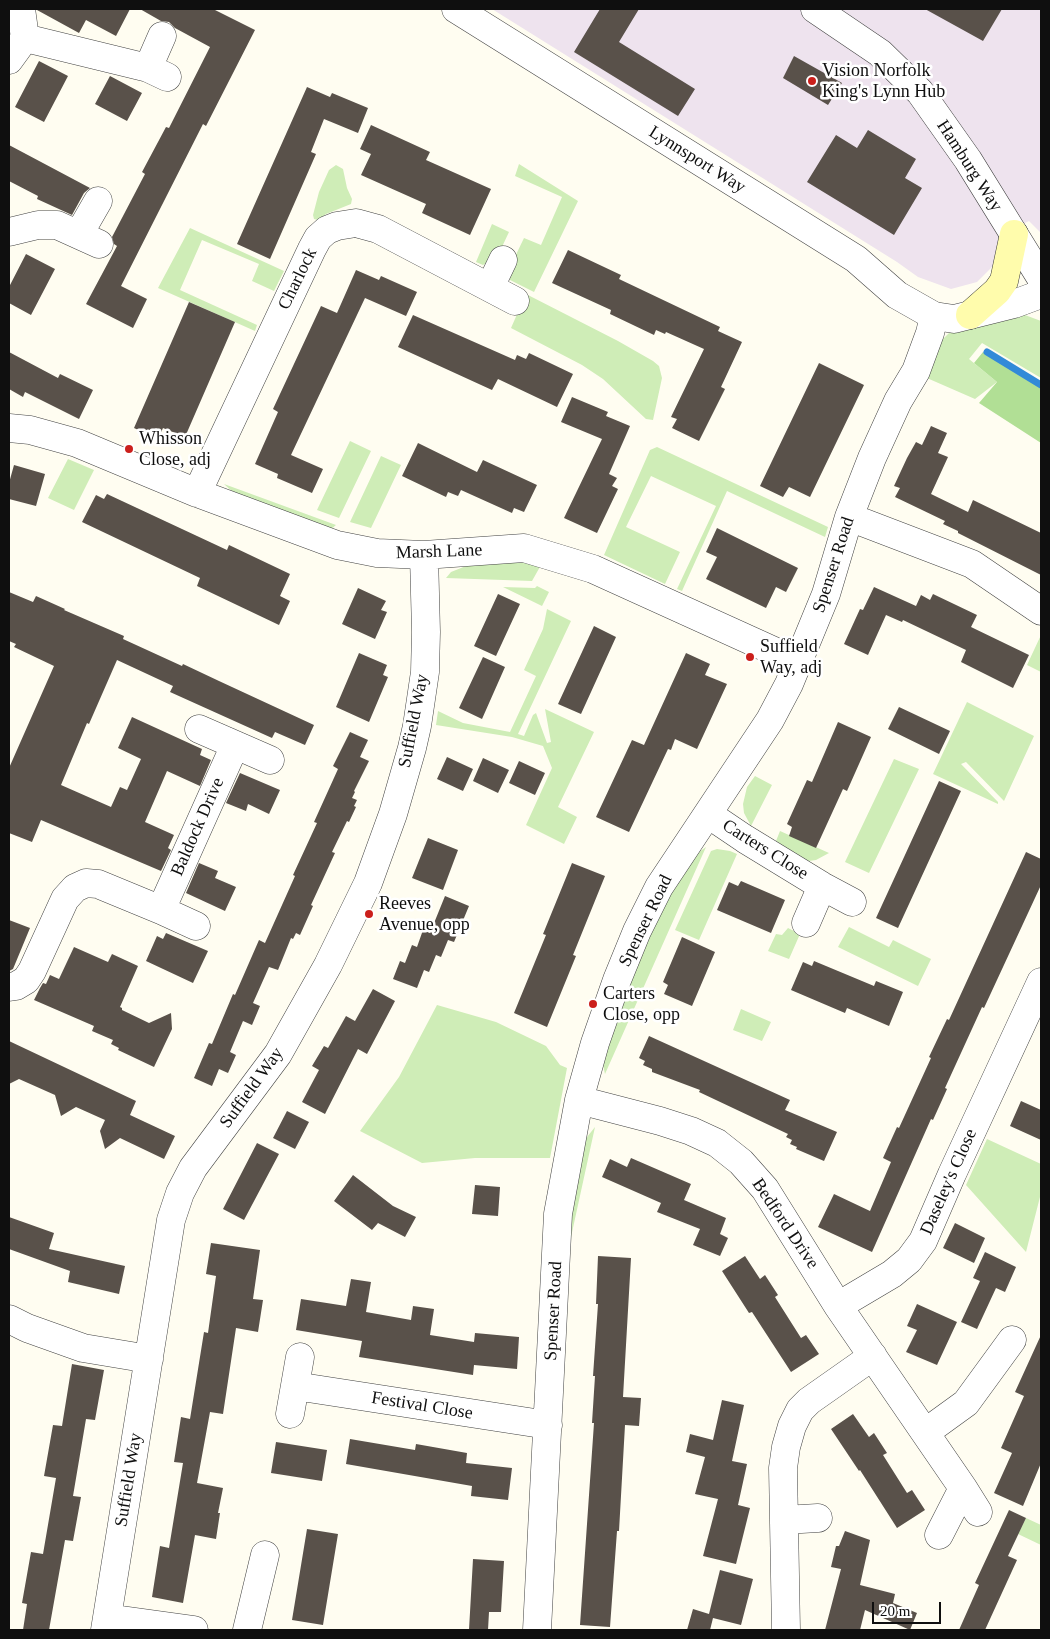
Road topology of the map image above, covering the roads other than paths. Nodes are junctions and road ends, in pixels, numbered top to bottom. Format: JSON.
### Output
{"nodes":[{"id":1,"x":21,"y":9,"type":"edge"},
{"id":2,"x":456,"y":9,"type":"edge"},
{"id":3,"x":815,"y":9,"type":"edge"},
{"id":4,"x":846,"y":17,"type":"edge"},
{"id":5,"x":162,"y":36,"type":"dead end"},
{"id":6,"x":25,"y":38,"type":"junction"},
{"id":7,"x":9,"y":60,"type":"edge"},
{"id":8,"x":98,"y":201,"type":"dead end"},
{"id":9,"x":9,"y":232,"type":"edge"},
{"id":10,"x":1014,"y":234,"type":"junction"},
{"id":11,"x":503,"y":260,"type":"dead end"},
{"id":12,"x":1041,"y":278,"type":"edge"},
{"id":13,"x":490,"y":287,"type":"junction"},
{"id":14,"x":1041,"y":294,"type":"edge"},
{"id":15,"x":515,"y":301,"type":"dead end"},
{"id":16,"x":970,"y":315,"type":"junction"},
{"id":17,"x":934,"y":316,"type":"junction"},
{"id":18,"x":9,"y":428,"type":"edge"},
{"id":19,"x":197,"y":494,"type":"junction"},
{"id":20,"x":849,"y":517,"type":"junction"},
{"id":21,"x":424,"y":556,"type":"junction"},
{"id":22,"x":1041,"y":610,"type":"edge"},
{"id":23,"x":798,"y":662,"type":"junction"},
{"id":24,"x":199,"y":729,"type":"dead end"},
{"id":25,"x":235,"y":745,"type":"junction"},
{"id":26,"x":270,"y":760,"type":"dead end"},
{"id":27,"x":708,"y":814,"type":"junction"},
{"id":28,"x":822,"y":886,"type":"junction"},
{"id":29,"x":852,"y":902,"type":"dead end"},
{"id":30,"x":161,"y":910,"type":"junction"},
{"id":31,"x":806,"y":923,"type":"dead end"},
{"id":32,"x":196,"y":926,"type":"dead end"},
{"id":33,"x":1041,"y":982,"type":"edge"},
{"id":34,"x":9,"y":987,"type":"edge"},
{"id":35,"x":1031,"y":1030,"type":"edge"},
{"id":36,"x":579,"y":1100,"type":"junction"},
{"id":37,"x":838,"y":1306,"type":"junction"},
{"id":38,"x":9,"y":1320,"type":"edge"},
{"id":39,"x":1012,"y":1340,"type":"dead end"},
{"id":40,"x":873,"y":1356,"type":"junction"},
{"id":41,"x":300,"y":1357,"type":"dead end"},
{"id":42,"x":148,"y":1359,"type":"junction"},
{"id":43,"x":295,"y":1386,"type":"junction"},
{"id":44,"x":290,"y":1414,"type":"dead end"},
{"id":45,"x":548,"y":1425,"type":"junction"},
{"id":46,"x":926,"y":1432,"type":"junction"},
{"id":47,"x":964,"y":1488,"type":"junction"},
{"id":48,"x":978,"y":1512,"type":"dead end"},
{"id":49,"x":818,"y":1518,"type":"dead end"},
{"id":50,"x":784,"y":1520,"type":"junction"},
{"id":51,"x":939,"y":1535,"type":"dead end"},
{"id":52,"x":265,"y":1555,"type":"dead end"},
{"id":53,"x":106,"y":1624,"type":"edge"},
{"id":54,"x":194,"y":1630,"type":"edge"},
{"id":55,"x":247,"y":1630,"type":"edge"},
{"id":56,"x":537,"y":1630,"type":"edge"},
{"id":57,"x":786,"y":1630,"type":"edge"}],
"edges":[{"from":1,"to":6,"type":"street"},
{"from":2,"to":17,"type":"street","name":"Lynnsport Way"},
{"from":3,"to":4,"type":"street","name":"Hamburg Way"},
{"from":4,"to":10,"type":"street","name":"Hamburg Way"},
{"from":5,"to":6,"type":"street"},
{"from":6,"to":7,"type":"street"},
{"from":8,"to":9,"type":"street"},
{"from":10,"to":12,"type":"street","name":"Hamburg Way"},
{"from":10,"to":16,"type":"street"},
{"from":11,"to":13,"type":"street"},
{"from":13,"to":15,"type":"street","name":"Charlock"},
{"from":13,"to":19,"type":"street","name":"Charlock"},
{"from":14,"to":16,"type":"street"},
{"from":16,"to":17,"type":"street"},
{"from":17,"to":20,"type":"street","name":"Spenser Road"},
{"from":18,"to":19,"type":"street","name":"Marsh Lane"},
{"from":19,"to":21,"type":"street","name":"Marsh Lane"},
{"from":20,"to":22,"type":"street"},
{"from":20,"to":23,"type":"street","name":"Spenser Road"},
{"from":21,"to":23,"type":"street","name":"Marsh Lane"},
{"from":21,"to":42,"type":"street","name":"Suffield Way"},
{"from":23,"to":27,"type":"street","name":"Spenser Road"},
{"from":24,"to":25,"type":"street"},
{"from":25,"to":26,"type":"street"},
{"from":25,"to":30,"type":"street","name":"Baldock Drive"},
{"from":27,"to":28,"type":"street","name":"Carters Close"},
{"from":27,"to":36,"type":"street","name":"Spenser Road"},
{"from":28,"to":29,"type":"street","name":"Carters Close"},
{"from":28,"to":31,"type":"street","name":"Carters Close"},
{"from":30,"to":32,"type":"street"},
{"from":30,"to":34,"type":"street"},
{"from":33,"to":35,"type":"street","name":"Daseley's Close"},
{"from":35,"to":37,"type":"street","name":"Daseley's Close"},
{"from":36,"to":37,"type":"street","name":"Bedford Drive"},
{"from":36,"to":45,"type":"street","name":"Spenser Road"},
{"from":37,"to":40,"type":"street","name":"Bedford Drive"},
{"from":38,"to":42,"type":"street"},
{"from":39,"to":46,"type":"street"},
{"from":40,"to":46,"type":"street","name":"Bedford Drive"},
{"from":40,"to":50,"type":"street"},
{"from":41,"to":43,"type":"street"},
{"from":42,"to":53,"type":"street","name":"Suffield Way"},
{"from":43,"to":44,"type":"street"},
{"from":43,"to":45,"type":"street","name":"Festival Close"},
{"from":45,"to":56,"type":"street","name":"Spenser Road"},
{"from":46,"to":47,"type":"street","name":"Bedford Drive"},
{"from":47,"to":48,"type":"street","name":"Bedford Drive"},
{"from":47,"to":51,"type":"street"},
{"from":49,"to":50,"type":"street"},
{"from":50,"to":57,"type":"street"},
{"from":52,"to":55,"type":"street"},
{"from":53,"to":54,"type":"street"}]}
